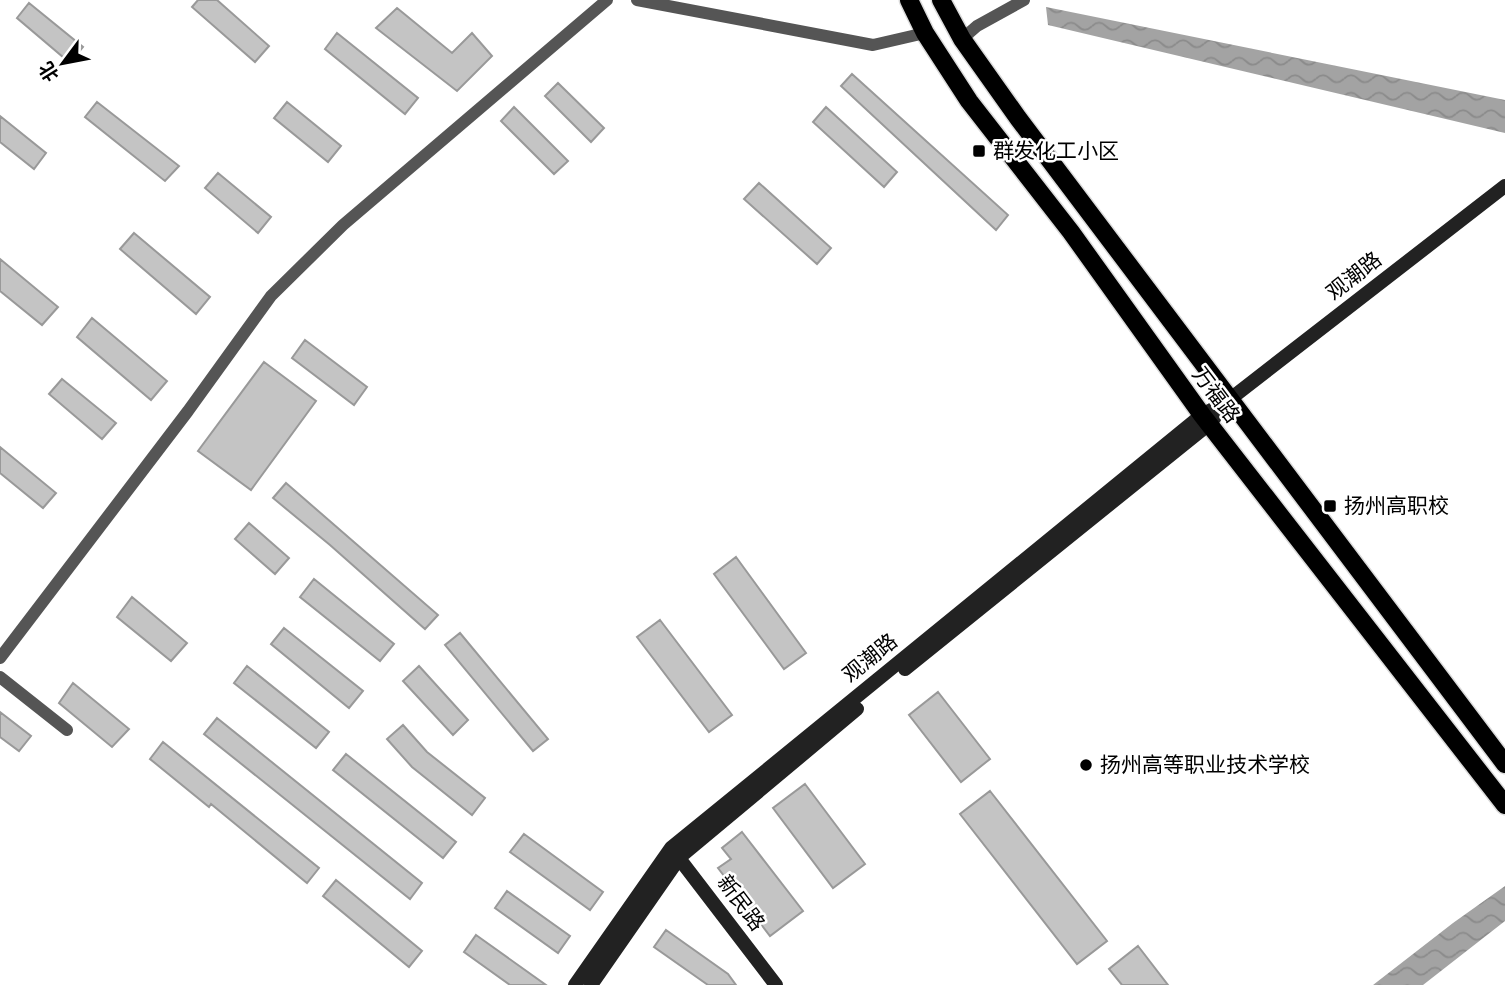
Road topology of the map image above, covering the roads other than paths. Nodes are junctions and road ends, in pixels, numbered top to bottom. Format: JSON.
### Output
{"nodes":[{"id":1,"x":607,"y":0,"type":"edge"},
{"id":2,"x":637,"y":0,"type":"edge"},
{"id":3,"x":909,"y":0,"type":"edge"},
{"id":4,"x":941,"y":0,"type":"edge"},
{"id":5,"x":1024,"y":0,"type":"edge"},
{"id":6,"x":925,"y":33,"type":"junction"},
{"id":7,"x":962,"y":39,"type":"junction"},
{"id":8,"x":1505,"y":186,"type":"edge"},
{"id":9,"x":1229,"y":400,"type":"junction"},
{"id":10,"x":1206,"y":420,"type":"junction"},
{"id":11,"x":0,"y":658,"type":"edge"},
{"id":12,"x":0,"y":677,"type":"edge"},
{"id":13,"x":67,"y":730,"type":"dead end"},
{"id":14,"x":1505,"y":764,"type":"edge"},
{"id":15,"x":1505,"y":805,"type":"edge"},
{"id":16,"x":675,"y":853,"type":"junction"},
{"id":17,"x":575,"y":985,"type":"edge"},
{"id":18,"x":591,"y":985,"type":"edge"},
{"id":19,"x":776,"y":985,"type":"edge"}],
"edges":[{"from":1,"to":11,"type":"street"},
{"from":2,"to":6,"type":"street"},
{"from":3,"to":6,"type":"main road","name":"万福路"},
{"from":4,"to":7,"type":"main road","name":"万福路"},
{"from":5,"to":7,"type":"street"},
{"from":6,"to":10,"type":"main road","name":"万福路"},
{"from":7,"to":9,"type":"main road","name":"万福路"},
{"from":8,"to":9,"type":"street","name":"观潮路"},
{"from":9,"to":10,"type":"street","name":"观潮路"},
{"from":9,"to":14,"type":"main road","name":"万福路"},
{"from":10,"to":15,"type":"main road","name":"万福路"},
{"from":10,"to":16,"type":"street","name":"观潮路"},
{"from":12,"to":13,"type":"street"},
{"from":16,"to":17,"type":"street","name":"观潮路"},
{"from":16,"to":18,"type":"street","name":"观潮路"},
{"from":16,"to":19,"type":"street","name":"新民路"}]}
